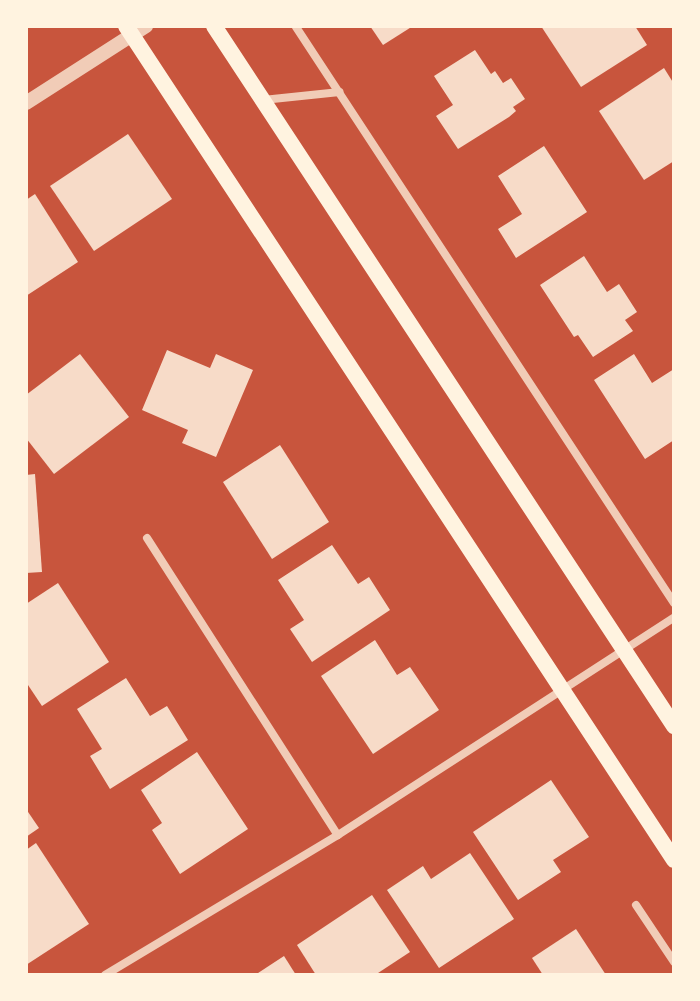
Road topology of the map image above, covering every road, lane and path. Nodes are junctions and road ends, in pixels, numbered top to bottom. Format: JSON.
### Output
{"nodes":[{"id":1,"x":214,"y":26,"type":"edge"},
{"id":2,"x":296,"y":27,"type":"edge"},
{"id":3,"x":135,"y":29,"type":"edge"},
{"id":4,"x":340,"y":92,"type":"junction"},
{"id":5,"x":263,"y":100,"type":"junction"},
{"id":6,"x":26,"y":103,"type":"edge"},
{"id":7,"x":147,"y":538,"type":"dead end"},
{"id":8,"x":674,"y":603,"type":"edge"},
{"id":9,"x":674,"y":618,"type":"edge"},
{"id":10,"x":624,"y":650,"type":"junction"},
{"id":11,"x":564,"y":689,"type":"junction"},
{"id":12,"x":674,"y":726,"type":"edge"},
{"id":13,"x":338,"y":835,"type":"junction"},
{"id":14,"x":674,"y":860,"type":"edge"},
{"id":15,"x":636,"y":905,"type":"dead end"},
{"id":16,"x":674,"y":962,"type":"edge"},
{"id":17,"x":105,"y":975,"type":"edge"}],
"edges":[{"from":1,"to":5,"type":"main road"},
{"from":2,"to":4,"type":"street"},
{"from":3,"to":6,"type":"street"},
{"from":3,"to":11,"type":"main road"},
{"from":4,"to":5,"type":"street"},
{"from":4,"to":8,"type":"street"},
{"from":5,"to":10,"type":"main road"},
{"from":7,"to":13,"type":"street"},
{"from":9,"to":10,"type":"street"},
{"from":10,"to":11,"type":"street"},
{"from":10,"to":12,"type":"main road"},
{"from":11,"to":13,"type":"street"},
{"from":11,"to":14,"type":"main road"},
{"from":13,"to":17,"type":"street"},
{"from":15,"to":16,"type":"street"}]}
